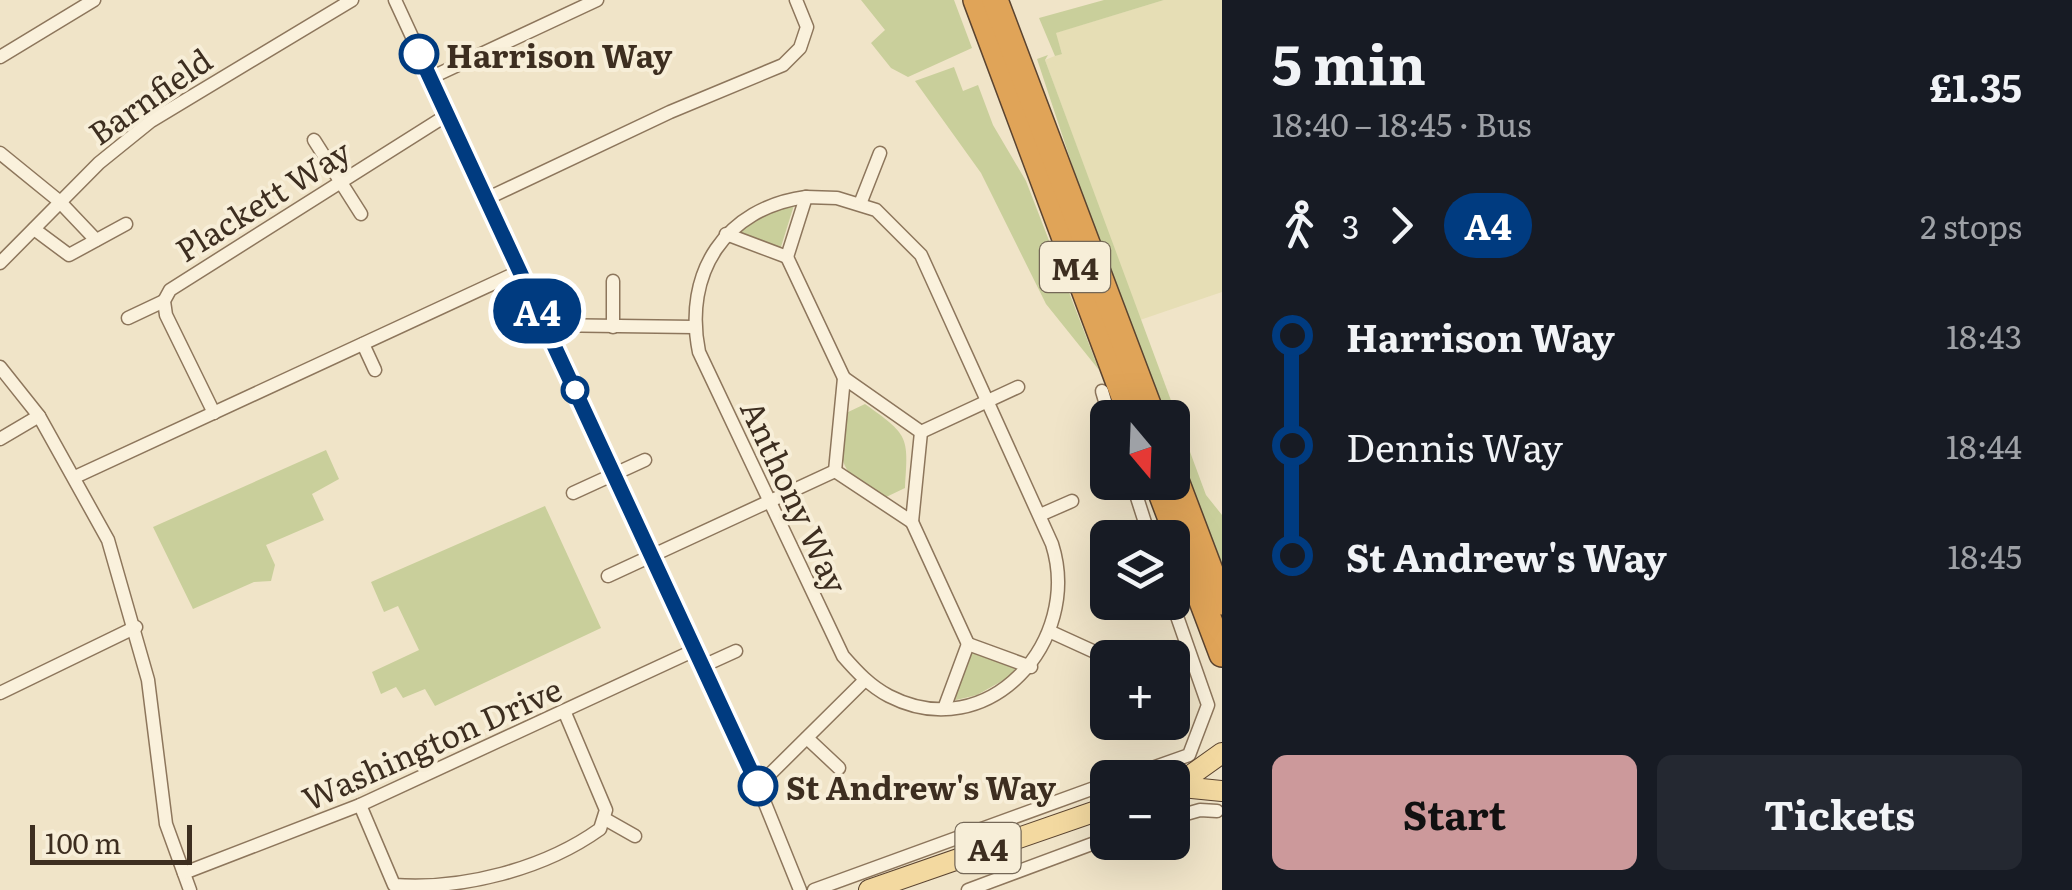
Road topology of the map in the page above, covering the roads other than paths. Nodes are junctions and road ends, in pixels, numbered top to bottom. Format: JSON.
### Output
{"nodes":[{"id":1,"x":94,"y":0,"type":"edge"},
{"id":2,"x":352,"y":0,"type":"edge"},
{"id":3,"x":394,"y":0,"type":"edge"},
{"id":4,"x":597,"y":0,"type":"edge"},
{"id":5,"x":796,"y":0,"type":"edge"},
{"id":6,"x":976,"y":0,"type":"edge"},
{"id":7,"x":995,"y":0,"type":"edge"},
{"id":8,"x":0,"y":57,"type":"edge"},
{"id":9,"x":430,"y":78,"type":"junction"},
{"id":10,"x":447,"y":115,"type":"junction"},
{"id":11,"x":314,"y":140,"type":"dead end"},
{"id":12,"x":880,"y":153,"type":"dead end"},
{"id":13,"x":0,"y":154,"type":"edge"},
{"id":14,"x":341,"y":183,"type":"junction"},
{"id":15,"x":806,"y":197,"type":"junction"},
{"id":16,"x":486,"y":198,"type":"junction"},
{"id":17,"x":59,"y":201,"type":"junction"},
{"id":18,"x":860,"y":204,"type":"junction"},
{"id":19,"x":362,"y":214,"type":"dead end"},
{"id":20,"x":126,"y":224,"type":"dead end"},
{"id":21,"x":34,"y":228,"type":"junction"},
{"id":22,"x":726,"y":234,"type":"junction"},
{"id":23,"x":96,"y":240,"type":"junction"},
{"id":24,"x":787,"y":257,"type":"junction"},
{"id":25,"x":0,"y":263,"type":"edge"},
{"id":26,"x":518,"y":272,"type":"junction"},
{"id":27,"x":614,"y":281,"type":"dead end"},
{"id":28,"x":164,"y":302,"type":"junction"},
{"id":29,"x":128,"y":318,"type":"dead end"},
{"id":30,"x":544,"y":326,"type":"junction"},
{"id":31,"x":614,"y":326,"type":"junction"},
{"id":32,"x":694,"y":327,"type":"junction"},
{"id":33,"x":363,"y":344,"type":"junction"},
{"id":34,"x":0,"y":367,"type":"edge"},
{"id":35,"x":375,"y":370,"type":"dead end"},
{"id":36,"x":844,"y":378,"type":"junction"},
{"id":37,"x":1018,"y":388,"type":"dead end"},
{"id":38,"x":1102,"y":391,"type":"dead end"},
{"id":39,"x":1105,"y":400,"type":"edge"},
{"id":40,"x":1125,"y":400,"type":"edge"},
{"id":41,"x":1145,"y":400,"type":"edge"},
{"id":42,"x":988,"y":401,"type":"junction"},
{"id":43,"x":214,"y":413,"type":"junction"},
{"id":44,"x":39,"y":416,"type":"junction"},
{"id":45,"x":921,"y":432,"type":"junction"},
{"id":46,"x":0,"y":439,"type":"edge"},
{"id":47,"x":645,"y":460,"type":"dead end"},
{"id":48,"x":836,"y":470,"type":"junction"},
{"id":49,"x":613,"y":474,"type":"junction"},
{"id":50,"x":76,"y":477,"type":"junction"},
{"id":51,"x":573,"y":493,"type":"dead end"},
{"id":52,"x":1163,"y":500,"type":"edge"},
{"id":53,"x":1183,"y":500,"type":"edge"},
{"id":54,"x":768,"y":501,"type":"junction"},
{"id":55,"x":1072,"y":501,"type":"dead end"},
{"id":56,"x":1040,"y":515,"type":"junction"},
{"id":57,"x":912,"y":522,"type":"junction"},
{"id":58,"x":652,"y":555,"type":"junction"},
{"id":59,"x":608,"y":576,"type":"dead end"},
{"id":60,"x":1222,"y":602,"type":"edge"},
{"id":61,"x":1178,"y":620,"type":"edge"},
{"id":62,"x":136,"y":628,"type":"junction"},
{"id":63,"x":1052,"y":632,"type":"junction"},
{"id":64,"x":968,"y":644,"type":"junction"},
{"id":65,"x":695,"y":650,"type":"junction"},
{"id":66,"x":1090,"y":650,"type":"edge"},
{"id":67,"x":736,"y":651,"type":"dead end"},
{"id":68,"x":1222,"y":654,"type":"edge"},
{"id":69,"x":703,"y":666,"type":"junction"},
{"id":70,"x":1031,"y":667,"type":"junction"},
{"id":71,"x":865,"y":680,"type":"junction"},
{"id":72,"x":0,"y":693,"type":"edge"},
{"id":73,"x":945,"y":706,"type":"junction"},
{"id":74,"x":565,"y":714,"type":"junction"},
{"id":75,"x":807,"y":738,"type":"junction"},
{"id":76,"x":1222,"y":753,"type":"edge"},
{"id":77,"x":1179,"y":760,"type":"edge"},
{"id":78,"x":838,"y":768,"type":"dead end"},
{"id":79,"x":1190,"y":775,"type":"edge"},
{"id":80,"x":758,"y":786,"type":"junction"},
{"id":81,"x":1090,"y":790,"type":"edge"},
{"id":82,"x":1190,"y":790,"type":"edge"},
{"id":83,"x":1220,"y":801,"type":"edge"},
{"id":84,"x":360,"y":806,"type":"junction"},
{"id":85,"x":1090,"y":813,"type":"edge"},
{"id":86,"x":1190,"y":813,"type":"edge"},
{"id":87,"x":605,"y":819,"type":"junction"},
{"id":88,"x":635,"y":836,"type":"dead end"},
{"id":89,"x":1090,"y":845,"type":"edge"},
{"id":90,"x":184,"y":873,"type":"junction"},
{"id":91,"x":393,"y":888,"type":"edge"},
{"id":92,"x":190,"y":890,"type":"edge"},
{"id":93,"x":800,"y":890,"type":"edge"},
{"id":94,"x":814,"y":890,"type":"edge"},
{"id":95,"x":869,"y":890,"type":"edge"},
{"id":96,"x":968,"y":890,"type":"edge"}],
"edges":[{"from":1,"to":8,"type":"street"},
{"from":2,"to":17,"type":"street","name":"Barnfield"},
{"from":3,"to":9,"type":"street"},
{"from":4,"to":9,"type":"street"},
{"from":5,"to":16,"type":"street"},
{"from":6,"to":40,"type":"highway","number":"M4"},
{"from":7,"to":41,"type":"highway","number":"M4"},
{"from":9,"to":10,"type":"street"},
{"from":10,"to":14,"type":"street","name":"Plackett Way"},
{"from":10,"to":16,"type":"street"},
{"from":11,"to":14,"type":"street"},
{"from":12,"to":18,"type":"street"},
{"from":13,"to":17,"type":"street"},
{"from":14,"to":19,"type":"street"},
{"from":14,"to":28,"type":"street","name":"Plackett Way"},
{"from":15,"to":18,"type":"street"},
{"from":15,"to":22,"type":"street"},
{"from":15,"to":24,"type":"street"},
{"from":16,"to":26,"type":"street"},
{"from":17,"to":21,"type":"street","name":"Barnfield"},
{"from":17,"to":23,"type":"street"},
{"from":18,"to":42,"type":"street"},
{"from":20,"to":23,"type":"street"},
{"from":21,"to":23,"type":"street"},
{"from":21,"to":25,"type":"street","name":"Barnfield"},
{"from":22,"to":24,"type":"street"},
{"from":22,"to":32,"type":"street"},
{"from":24,"to":36,"type":"street"},
{"from":26,"to":30,"type":"street"},
{"from":26,"to":33,"type":"street"},
{"from":27,"to":31,"type":"street"},
{"from":28,"to":29,"type":"street"},
{"from":28,"to":43,"type":"street","name":"Plackett Way"},
{"from":30,"to":31,"type":"street"},
{"from":30,"to":49,"type":"street"},
{"from":31,"to":32,"type":"street"},
{"from":32,"to":54,"type":"street","name":"Anthony Way"},
{"from":33,"to":35,"type":"street"},
{"from":33,"to":43,"type":"street"},
{"from":34,"to":44,"type":"street"},
{"from":36,"to":45,"type":"street"},
{"from":36,"to":48,"type":"street"},
{"from":37,"to":42,"type":"street"},
{"from":38,"to":39,"type":"street"},
{"from":42,"to":45,"type":"street"},
{"from":42,"to":56,"type":"street"},
{"from":43,"to":50,"type":"street"},
{"from":44,"to":46,"type":"street"},
{"from":44,"to":50,"type":"street"},
{"from":45,"to":57,"type":"street"},
{"from":47,"to":49,"type":"street"},
{"from":48,"to":54,"type":"street"},
{"from":48,"to":57,"type":"street"},
{"from":49,"to":51,"type":"street"},
{"from":49,"to":58,"type":"street"},
{"from":50,"to":62,"type":"street"},
{"from":52,"to":68,"type":"highway"},
{"from":53,"to":60,"type":"highway"},
{"from":54,"to":58,"type":"street"},
{"from":54,"to":71,"type":"street","name":"Anthony Way"},
{"from":55,"to":56,"type":"street"},
{"from":56,"to":63,"type":"street"},
{"from":57,"to":64,"type":"street"},
{"from":58,"to":59,"type":"street"},
{"from":58,"to":65,"type":"street"},
{"from":61,"to":77,"type":"street"},
{"from":62,"to":72,"type":"street"},
{"from":62,"to":90,"type":"street"},
{"from":63,"to":66,"type":"street"},
{"from":63,"to":70,"type":"street"},
{"from":64,"to":70,"type":"street"},
{"from":64,"to":73,"type":"street"},
{"from":65,"to":69,"type":"street"},
{"from":65,"to":74,"type":"street","name":"Washington Drive"},
{"from":67,"to":69,"type":"street"},
{"from":69,"to":80,"type":"street"},
{"from":70,"to":73,"type":"street"},
{"from":71,"to":73,"type":"street"},
{"from":71,"to":75,"type":"street"},
{"from":74,"to":84,"type":"street","name":"Washington Drive"},
{"from":74,"to":87,"type":"street"},
{"from":75,"to":78,"type":"street"},
{"from":75,"to":80,"type":"street"},
{"from":76,"to":79,"type":"main road"},
{"from":80,"to":93,"type":"street"},
{"from":81,"to":94,"type":"street"},
{"from":82,"to":83,"type":"main road"},
{"from":83,"to":86,"type":"street"},
{"from":84,"to":90,"type":"street","name":"Washington Drive"},
{"from":84,"to":91,"type":"street"},
{"from":85,"to":95,"type":"main road","number":"A4"},
{"from":87,"to":88,"type":"street"},
{"from":87,"to":91,"type":"street"},
{"from":89,"to":96,"type":"street"},
{"from":90,"to":92,"type":"street"}]}
